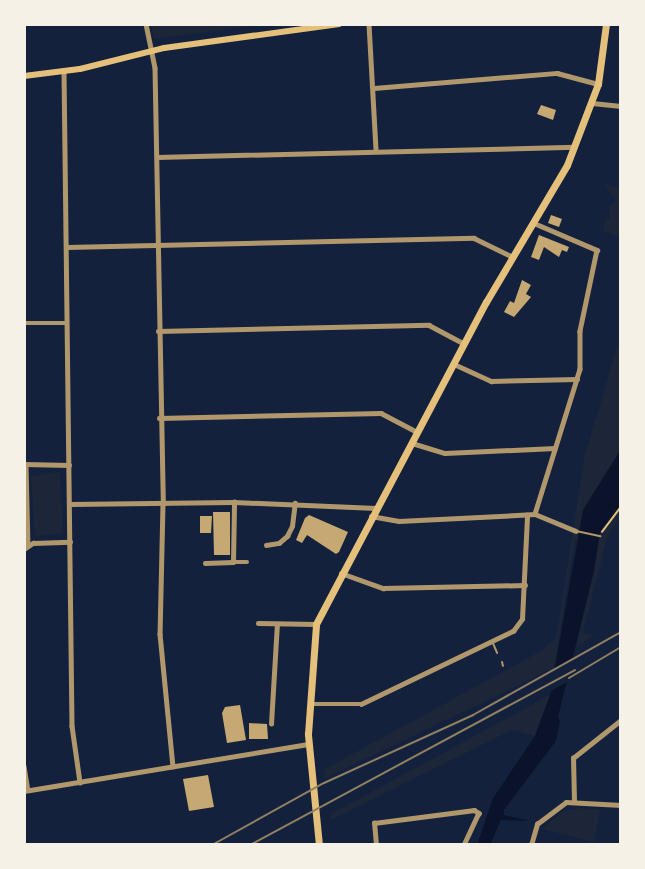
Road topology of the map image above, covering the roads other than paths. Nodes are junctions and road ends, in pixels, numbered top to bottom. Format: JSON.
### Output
{"nodes":[{"id":1,"x":146,"y":24,"type":"edge"},
{"id":2,"x":339,"y":24,"type":"edge"},
{"id":3,"x":369,"y":24,"type":"edge"},
{"id":4,"x":606,"y":24,"type":"edge"},
{"id":5,"x":152,"y":52,"type":"junction"},
{"id":6,"x":64,"y":71,"type":"junction"},
{"id":7,"x":24,"y":76,"type":"edge"},
{"id":8,"x":598,"y":84,"type":"junction"},
{"id":9,"x":375,"y":88,"type":"junction"},
{"id":10,"x":592,"y":103,"type":"junction"},
{"id":11,"x":621,"y":106,"type":"edge"},
{"id":12,"x":575,"y":147,"type":"junction"},
{"id":13,"x":376,"y":149,"type":"junction"},
{"id":14,"x":157,"y":157,"type":"junction"},
{"id":15,"x":534,"y":223,"type":"junction"},
{"id":16,"x":157,"y":245,"type":"junction"},
{"id":17,"x":67,"y":248,"type":"junction"},
{"id":18,"x":513,"y":257,"type":"junction"},
{"id":19,"x":24,"y":323,"type":"edge"},
{"id":20,"x":67,"y":323,"type":"junction"},
{"id":21,"x":158,"y":331,"type":"junction"},
{"id":22,"x":464,"y":344,"type":"junction"},
{"id":23,"x":454,"y":364,"type":"junction"},
{"id":24,"x":577,"y":379,"type":"junction"},
{"id":25,"x":159,"y":418,"type":"junction"},
{"id":26,"x":417,"y":432,"type":"junction"},
{"id":27,"x":412,"y":442,"type":"junction"},
{"id":28,"x":555,"y":448,"type":"junction"},
{"id":29,"x":25,"y":465,"type":"edge"},
{"id":30,"x":69,"y":465,"type":"junction"},
{"id":31,"x":234,"y":502,"type":"junction"},
{"id":32,"x":295,"y":503,"type":"junction"},
{"id":33,"x":70,"y":504,"type":"junction"},
{"id":34,"x":164,"y":504,"type":"junction"},
{"id":35,"x":376,"y":508,"type":"junction"},
{"id":36,"x":535,"y":514,"type":"junction"},
{"id":37,"x":527,"y":515,"type":"junction"},
{"id":38,"x":371,"y":516,"type":"junction"},
{"id":39,"x":576,"y":531,"type":"joint"},
{"id":40,"x":600,"y":536,"type":"road end"},
{"id":41,"x":70,"y":542,"type":"junction"},
{"id":42,"x":266,"y":545,"type":"dead end"},
{"id":43,"x":26,"y":547,"type":"edge"},
{"id":44,"x":233,"y":562,"type":"junction"},
{"id":45,"x":247,"y":562,"type":"dead end"},
{"id":46,"x":205,"y":563,"type":"dead end"},
{"id":47,"x":340,"y":573,"type":"junction"},
{"id":48,"x":525,"y":585,"type":"junction"},
{"id":49,"x":258,"y":623,"type":"dead end"},
{"id":50,"x":277,"y":624,"type":"junction"},
{"id":51,"x":316,"y":624,"type":"junction"},
{"id":52,"x":492,"y":641,"type":"junction"},
{"id":53,"x":497,"y":653,"type":"dead end"},
{"id":54,"x":308,"y":704,"type":"junction"},
{"id":55,"x":621,"y":720,"type":"edge"},
{"id":56,"x":271,"y":724,"type":"dead end"},
{"id":57,"x":308,"y":744,"type":"junction"},
{"id":58,"x":24,"y":766,"type":"edge"},
{"id":59,"x":173,"y":766,"type":"junction"},
{"id":60,"x":80,"y":782,"type":"junction"},
{"id":61,"x":26,"y":790,"type":"edge"},
{"id":62,"x":574,"y":801,"type":"junction"},
{"id":63,"x":621,"y":805,"type":"edge"},
{"id":64,"x":319,"y":845,"type":"edge"},
{"id":65,"x":376,"y":845,"type":"edge"},
{"id":66,"x":464,"y":845,"type":"edge"},
{"id":67,"x":531,"y":845,"type":"edge"}],
"edges":[{"from":1,"to":5,"type":"street"},
{"from":2,"to":5,"type":"main road"},
{"from":3,"to":9,"type":"street"},
{"from":4,"to":8,"type":"main road"},
{"from":5,"to":6,"type":"main road"},
{"from":5,"to":14,"type":"street"},
{"from":6,"to":7,"type":"main road"},
{"from":6,"to":17,"type":"street"},
{"from":8,"to":9,"type":"street"},
{"from":8,"to":10,"type":"main road"},
{"from":9,"to":13,"type":"street"},
{"from":10,"to":11,"type":"street"},
{"from":10,"to":12,"type":"main road"},
{"from":12,"to":13,"type":"street"},
{"from":12,"to":15,"type":"main road"},
{"from":13,"to":14,"type":"street"},
{"from":14,"to":16,"type":"street"},
{"from":15,"to":18,"type":"main road"},
{"from":15,"to":24,"type":"street"},
{"from":16,"to":17,"type":"street"},
{"from":16,"to":18,"type":"street"},
{"from":16,"to":21,"type":"street"},
{"from":17,"to":20,"type":"street"},
{"from":18,"to":22,"type":"main road"},
{"from":19,"to":20,"type":"street"},
{"from":20,"to":30,"type":"street"},
{"from":21,"to":22,"type":"street"},
{"from":21,"to":25,"type":"street"},
{"from":22,"to":23,"type":"main road"},
{"from":23,"to":24,"type":"street"},
{"from":23,"to":26,"type":"main road"},
{"from":24,"to":28,"type":"street"},
{"from":25,"to":26,"type":"street"},
{"from":25,"to":34,"type":"street"},
{"from":26,"to":27,"type":"main road"},
{"from":27,"to":28,"type":"street"},
{"from":27,"to":35,"type":"main road"},
{"from":28,"to":36,"type":"street"},
{"from":29,"to":30,"type":"street"},
{"from":29,"to":43,"type":"street"},
{"from":30,"to":33,"type":"street"},
{"from":31,"to":32,"type":"street"},
{"from":31,"to":34,"type":"street"},
{"from":31,"to":44,"type":"street"},
{"from":32,"to":35,"type":"street"},
{"from":32,"to":42,"type":"street"},
{"from":33,"to":34,"type":"street"},
{"from":33,"to":41,"type":"street"},
{"from":34,"to":59,"type":"street"},
{"from":35,"to":38,"type":"main road"},
{"from":36,"to":37,"type":"street"},
{"from":36,"to":39,"type":"street"},
{"from":37,"to":38,"type":"street"},
{"from":37,"to":48,"type":"street"},
{"from":38,"to":47,"type":"main road"},
{"from":39,"to":40,"type":"lane"},
{"from":41,"to":43,"type":"street"},
{"from":41,"to":60,"type":"street"},
{"from":44,"to":45,"type":"street"},
{"from":44,"to":46,"type":"street"},
{"from":47,"to":48,"type":"street"},
{"from":47,"to":51,"type":"main road"},
{"from":48,"to":52,"type":"street"},
{"from":49,"to":50,"type":"street"},
{"from":50,"to":51,"type":"street"},
{"from":50,"to":56,"type":"street"},
{"from":51,"to":54,"type":"main road"},
{"from":52,"to":53,"type":"lane"},
{"from":52,"to":54,"type":"street"},
{"from":54,"to":57,"type":"main road"},
{"from":55,"to":62,"type":"street"},
{"from":57,"to":59,"type":"street"},
{"from":57,"to":64,"type":"main road"},
{"from":58,"to":61,"type":"street"},
{"from":59,"to":60,"type":"street"},
{"from":60,"to":61,"type":"street"},
{"from":62,"to":63,"type":"street"},
{"from":62,"to":67,"type":"street"},
{"from":65,"to":66,"type":"street"}]}
